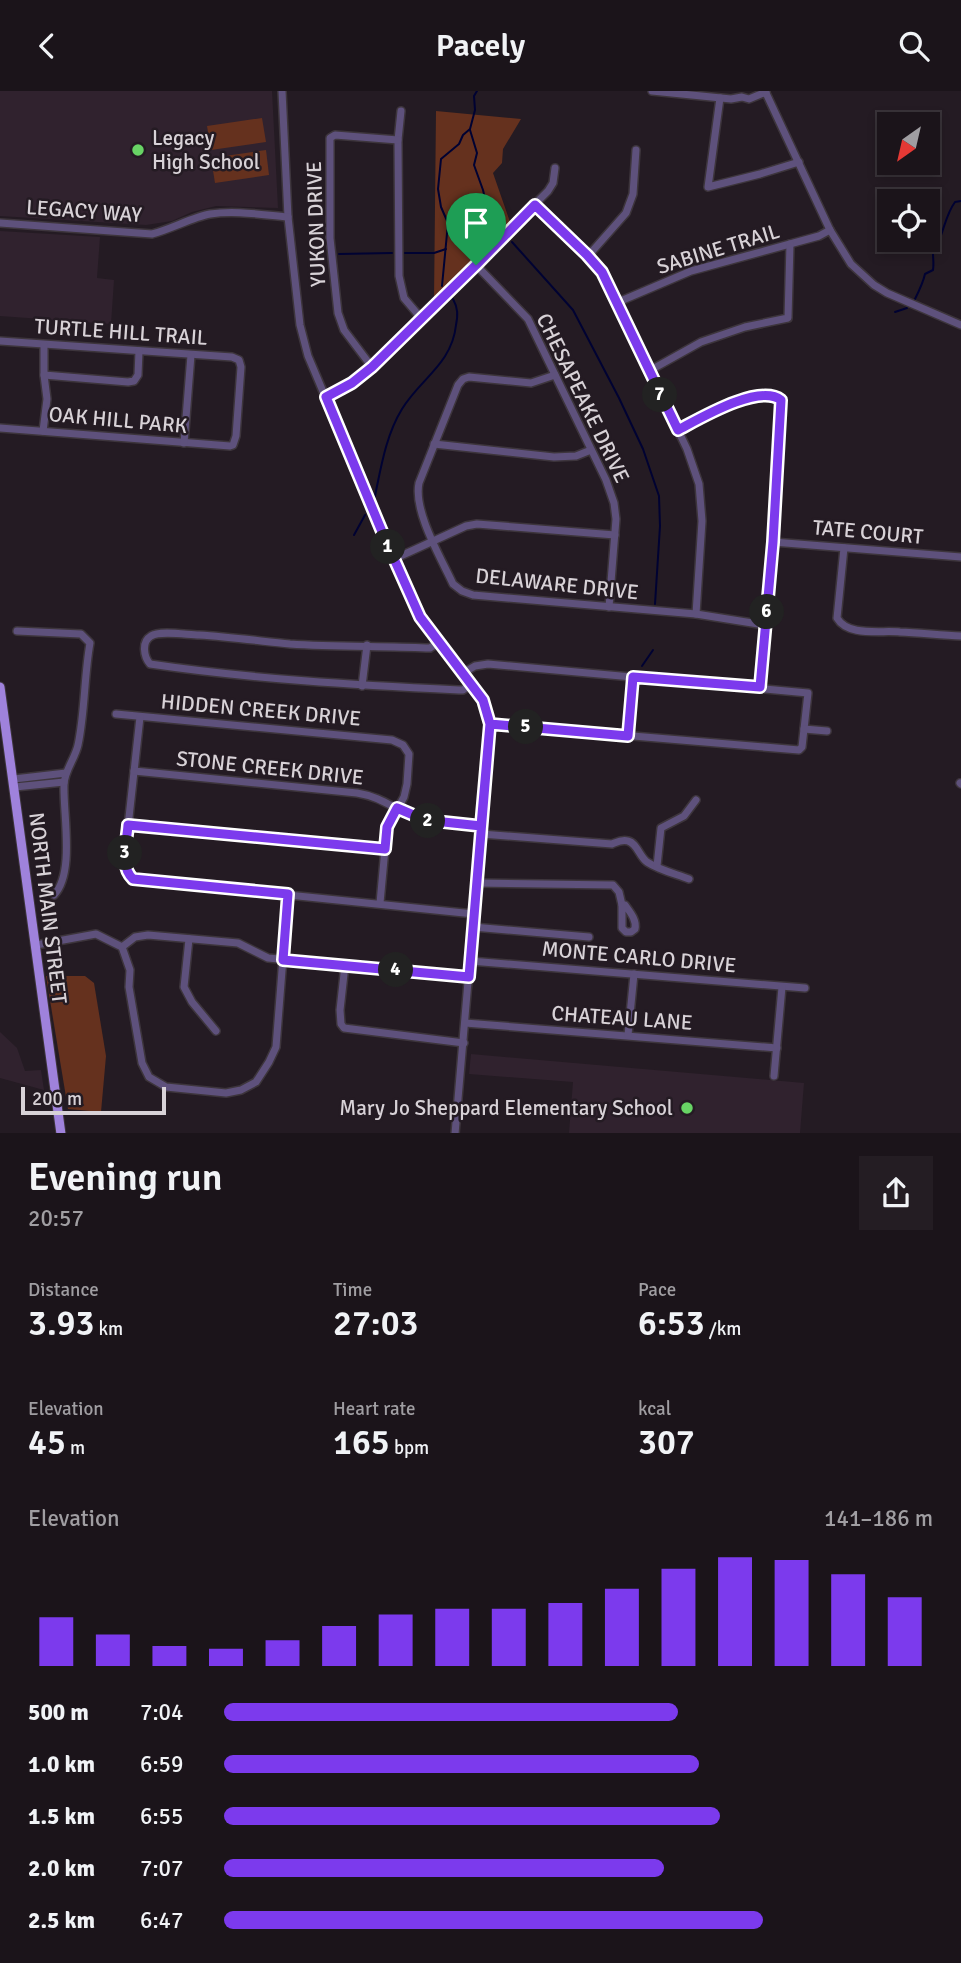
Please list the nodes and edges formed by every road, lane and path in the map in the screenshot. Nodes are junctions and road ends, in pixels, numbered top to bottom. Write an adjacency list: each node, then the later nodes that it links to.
1 (282, 91): 13 (street)
2 (652, 91): 6 (street)
3 (749, 91): 5 (street)
4 (765, 92): 5 (street); 10 (street)
5 (742, 97): 6 (street)
6 (720, 98): 10 (street)
7 (401, 111): 8 (street)
8 (398, 140): 20 (street); 26 (street, YUKON DRIVE)
9 (636, 150): 17 (street)
10 (799, 162): 15 (street)
11 (555, 168): 12 (street)
12 (535, 205): 17 (street); 18 (street)
13 (288, 217): 14 (street, LEGACY WAY); 30 (street)
14 (0, 223)
15 (830, 230): 16 (street, SABINE TRAIL); 21 (street)
16 (790, 244): 19 (street, SABINE TRAIL); 27 (street)
17 (587, 255): 19 (street)
18 (476, 265): 20 (street); 29 (street, CHESAPEAKE DRIVE)
19 (616, 303): 27 (street)
20 (421, 318): 26 (street)
21 (961, 325)
22 (0, 341): 23 (street, TURTLE HILL TRAIL)
23 (44, 345): 24 (street, TURTLE HILL TRAIL); 28 (street)
24 (139, 352): 25 (street, TURTLE HILL TRAIL); 28 (street)
25 (191, 355): 34 (street); 36 (street, TURTLE HILL TRAIL)
26 (372, 367): 30 (street)
27 (649, 371): 32 (street)
28 (44, 375): 33 (street)
29 (555, 375): 35 (street, DELAWARE DRIVE); 37 (street, CHESAPEAKE DRIVE)
30 (326, 397): 43 (street)
31 (0, 428): 33 (street, OAK HILL PARK)
32 (678, 430): 40 (street); 45 (street)
33 (43, 431): 34 (street, OAK HILL PARK)
34 (184, 443): 36 (street, OAK HILL PARK)
35 (435, 444): 37 (street); 39 (street, DELAWARE DRIVE)
36 (233, 445)
37 (591, 450): 38 (street, CHESAPEAKE DRIVE)
38 (615, 535): 39 (street); 44 (street, CHESAPEAKE DRIVE)
39 (434, 542): 43 (street); 44 (street, DELAWARE DRIVE)
40 (773, 542): 41 (street, TATE COURT); 46 (street)
41 (844, 548): 42 (street, TATE COURT); 48 (street)
42 (961, 557)
43 (394, 559): 49 (street)
44 (609, 607): 45 (street, DELAWARE DRIVE)
45 (696, 614): 46 (street, DELAWARE DRIVE)
46 (765, 625): 56 (street)
47 (17, 632): 65 (street)
48 (961, 636)
49 (439, 642): 50 (street); 51 (street)
50 (367, 645): 54 (street); 54 (street)
51 (463, 673): 52 (street); 53 (street)
52 (633, 677): 56 (street); 63 (street)
53 (472, 683): 54 (street); 60 (street)
54 (362, 686)
55 (0, 687): 58 (main road, NORTH MAIN STREET)
56 (760, 687): 61 (street)
57 (116, 714): 59 (street, HIDDEN CREEK DRIVE)
58 (2, 715): 68 (main road, NORTH MAIN STREET)
59 (140, 717): 64 (street); 70 (street, HIDDEN CREEK DRIVE)
60 (490, 724): 63 (street); 72 (street)
61 (804, 729): 62 (street); 63 (street)
62 (827, 731)
63 (628, 736)
64 (134, 771): 70 (street, STONE CREEK DRIVE); 71 (street)
65 (66, 773): 66 (street); 67 (street)
66 (41, 780): 67 (street); 68 (street)
67 (64, 782): 78 (street)
68 (14, 783): 85 (main road, NORTH MAIN STREET)
69 (696, 800): 74 (street)
70 (397, 808): 72 (street, STONE CREEK DRIVE); 73 (street)
71 (128, 825): 73 (street); 77 (street)
72 (481, 830): 74 (street, STONE CREEK DRIVE); 76 (street)
73 (385, 849): 79 (street)
74 (657, 866): 75 (street)
75 (689, 879)
76 (477, 883): 80 (street); 81 (street)
77 (288, 894): 79 (street); 87 (street)
78 (54, 895)
79 (380, 903): 81 (street)
80 (622, 905)
81 (474, 914): 82 (street)
82 (473, 926): 83 (street); 88 (street)
83 (589, 937)
84 (189, 939): 86 (street); 87 (street); 95 (street)
85 (36, 945): 86 (street); 100 (main road, NORTH MAIN STREET)
86 (122, 947): 87 (street)
87 (283, 960): 89 (street)
88 (470, 961): 90 (street, MONTE CARLO DRIVE); 91 (street)
89 (345, 965): 91 (street); 97 (street)
90 (634, 974): 92 (street, MONTE CARLO DRIVE); 96 (street)
91 (469, 977): 94 (street)
92 (782, 986): 93 (street, MONTE CARLO DRIVE); 98 (street)
93 (805, 988)
94 (465, 1023): 96 (street, CHATEAU LANE); 97 (street)
95 (216, 1031)
96 (628, 1035): 98 (street, CHATEAU LANE)
97 (464, 1043): 101 (street)
98 (777, 1048): 99 (street)
99 (774, 1076)
100 (61, 1133)
101 (456, 1133)

